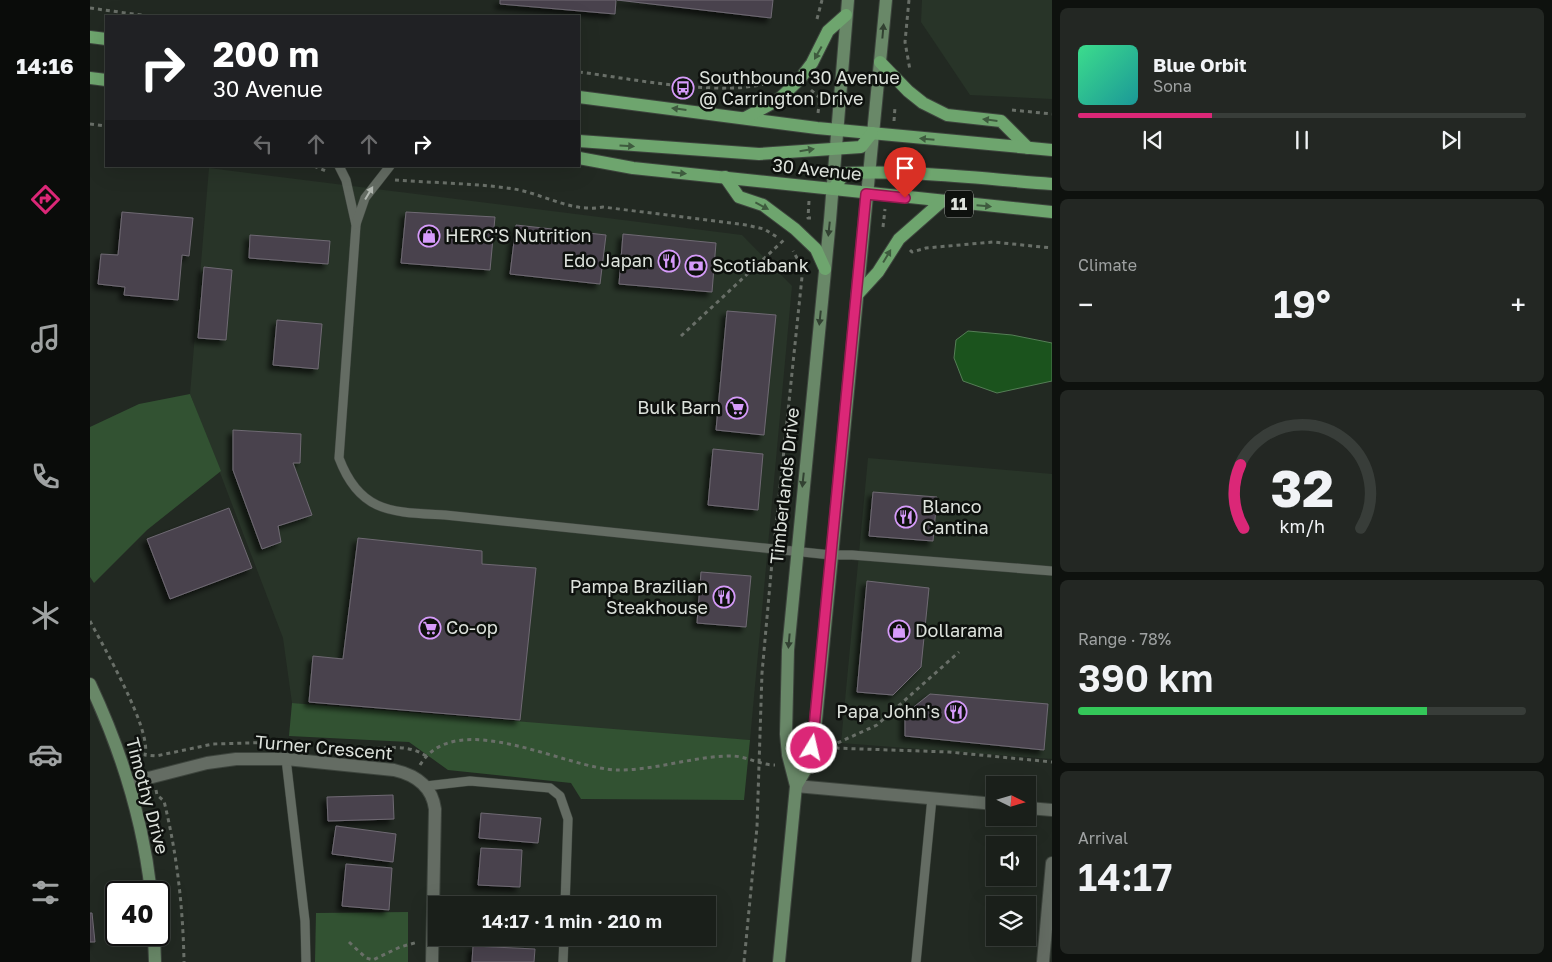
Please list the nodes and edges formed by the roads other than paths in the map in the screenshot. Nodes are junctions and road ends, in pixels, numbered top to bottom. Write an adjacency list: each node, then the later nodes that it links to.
1 (848, 0): 3 (street, Timberlands Drive)
2 (886, 0): 6 (street, Timberlands Drive, one-way to 2)
3 (846, 15): 10 (main road, one-way to 10); 11 (street, Timberlands Drive)
4 (90, 37): 5 (main road)
5 (105, 39)
6 (880, 62): 12 (street, Timberlands Drive); 14 (main road, one-way to 6)
7 (90, 78): 8 (main road)
8 (105, 80)
9 (580, 97): 10 (main road, one-way to 9)
10 (745, 118): 11 (main road)
11 (836, 129): 12 (main road); 15 (street, Timberlands Drive)
12 (872, 133): 14 (main road, one-way to 12); 15 (main road); 20 (street, Timberlands Drive)
13 (580, 141): 15 (main road, one-way to 15)
14 (1028, 148): 16 (main road)
15 (835, 149): 23 (street, Timberlands Drive)
16 (1052, 150)
17 (580, 158): 21 (main road, 30 Avenue / 11, one-way to 21)
18 (340, 167): 27 (lane)
19 (387, 169): 27 (lane, one-way to 19)
20 (868, 172): 22 (main road); 23 (main road); 24 (street, Timberlands Drive)
21 (725, 178): 23 (main road, 30 Avenue / 11); 28 (main road, one-way to 28)
22 (1052, 184)
23 (833, 189): 24 (main road, 30 Avenue / 11); 28 (street, Timberlands Drive, one-way to 28)
24 (866, 194): 25 (main road, 30 Avenue / 11); 29 (street, Timberlands Drive)
25 (941, 202): 26 (main road, 30 Avenue / 11, one-way to 26); 29 (main road, one-way to 25)
26 (1052, 212)
27 (356, 225): 30 (lane)
28 (825, 270): 30 (street, Timberlands Drive, one-way to 30)
29 (857, 295): 31 (street, Timberlands Drive)
30 (796, 552): 31 (lane); 38 (street, Timberlands Drive, one-way to 38)
31 (831, 555): 32 (lane); 38 (street, Timberlands Drive)
32 (1052, 571)
33 (90, 684): 34 (street, Timothy Drive)
34 (93, 697): 36 (street, Timothy Drive)
35 (286, 759): 36 (street, Turner Crescent); 37 (street, Turner Crescent); 49 (lane)
36 (129, 783): 44 (street, Timothy Drive)
37 (426, 786): 45 (lane); 50 (street)
38 (796, 786): 39 (street); 52 (street, Timberlands Drive)
39 (932, 798): 40 (street); 53 (lane)
40 (986, 803)
41 (1036, 809): 42 (street)
42 (1052, 810)
43 (1052, 862): 54 (street)
44 (149, 881)
45 (565, 896)
46 (154, 946): 48 (street)
47 (564, 946): 51 (lane)
48 (155, 962)
49 (306, 962)
50 (432, 962)
51 (563, 962)
52 (779, 962)
53 (916, 962)
54 (1043, 962)

